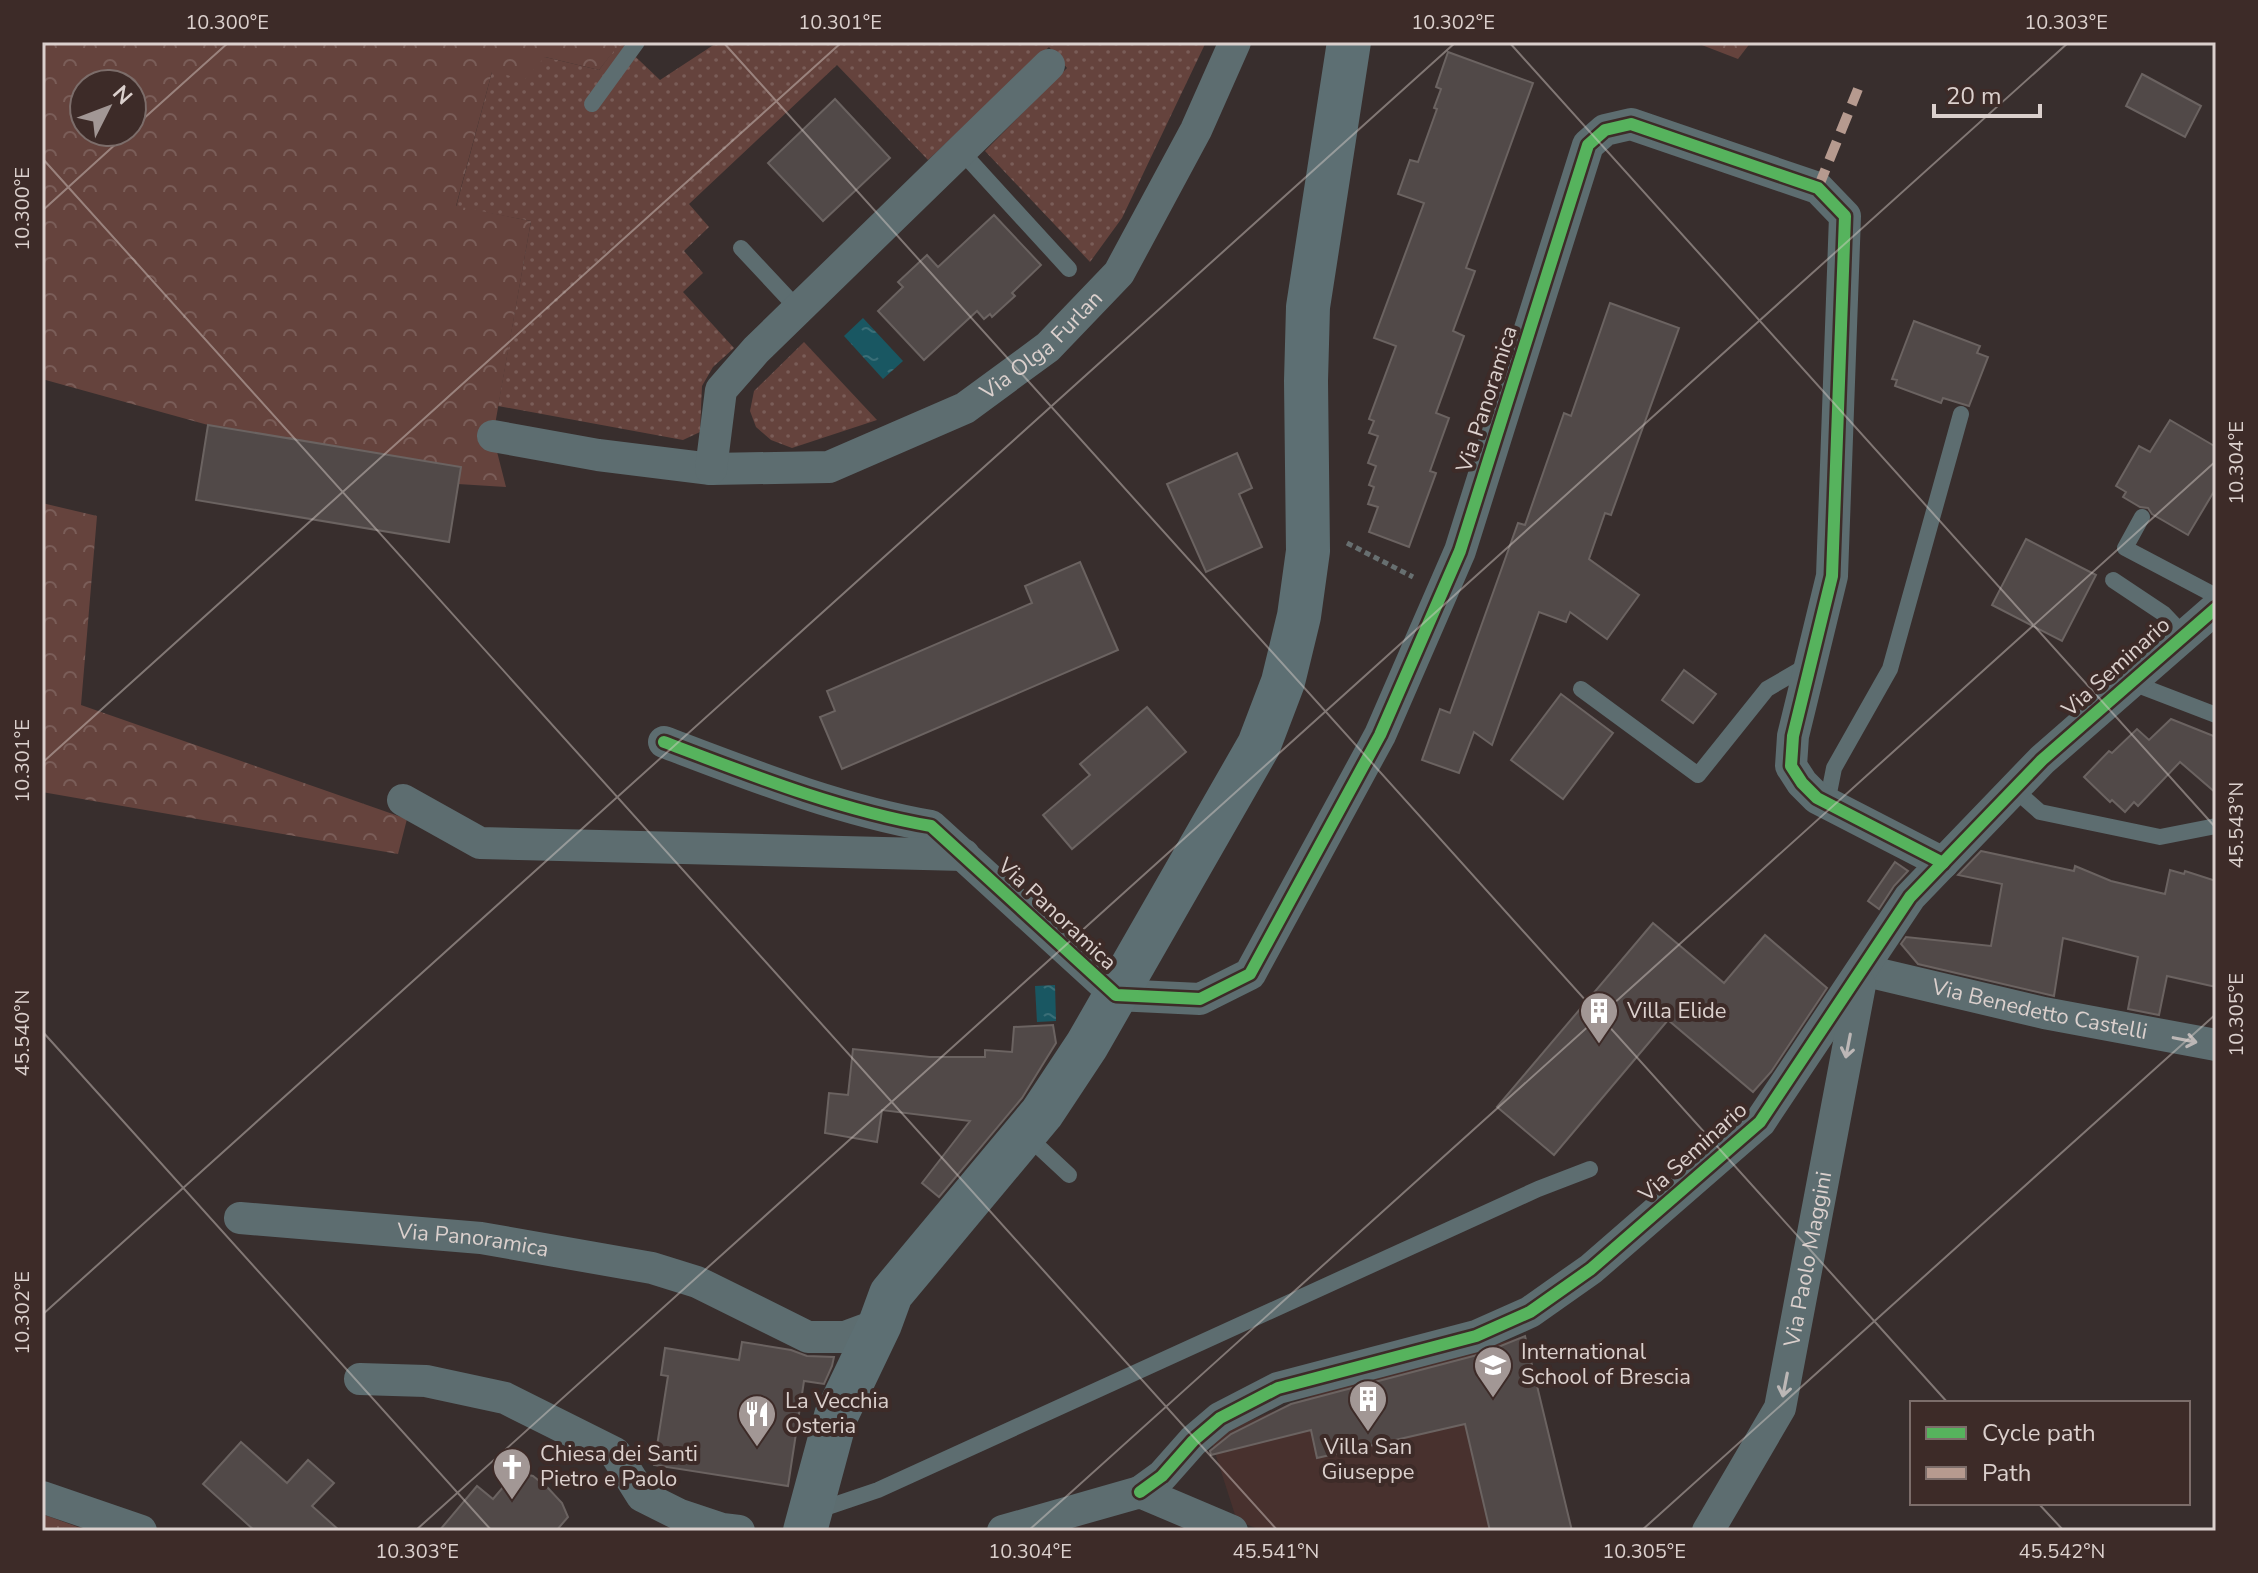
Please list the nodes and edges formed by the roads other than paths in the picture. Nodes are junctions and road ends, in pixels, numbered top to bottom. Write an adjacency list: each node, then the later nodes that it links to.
1 (637, 42): 5 (lane)
2 (1235, 42): 12 (street, Via Olga Furlan)
3 (1349, 42): 30 (street, Via Panoramica)
4 (1049, 65): 6 (street)
5 (592, 104)
6 (961, 151): 8 (lane); 9 (street)
7 (741, 248): 9 (lane)
8 (1069, 269)
9 (798, 309): 12 (street)
10 (1961, 414): 25 (lane)
11 (493, 436): 12 (street, Via Olga Furlan)
12 (711, 469)
13 (2142, 517): 15 (lane)
14 (2113, 580): 17 (lane)
15 (2216, 596)
16 (2216, 608): 17 (street, Via Seminario)
17 (2184, 635): 19 (street, Via Seminario)
18 (1811, 663): 20 (lane); 25 (street, Via Panoramica); 30 (street, Via Panoramica)
19 (2130, 682): 21 (lane); 23 (street, Via Seminario)
20 (1581, 689)
21 (2216, 715)
22 (664, 742): 27 (street, Via Panoramica)
23 (2014, 789): 26 (lane); 28 (street, Via Seminario)
24 (403, 800): 27 (street, Via Panoramica)
25 (1827, 803): 28 (street, Via Panoramica)
26 (2216, 826)
27 (964, 855): 30 (street, Via Panoramica)
28 (1943, 863): 29 (street, Via Seminario)
29 (1862, 970): 31 (street, Via Benedetto Castelli, one-way to 31); 38 (street, Via Seminario); 45 (street, Via Paolo Maggini, one-way to 45)
30 (1116, 995): 32 (street, Via Panoramica)
31 (2216, 1045)
32 (1024, 1134): 34 (lane); 36 (street, Via Panoramica)
33 (1590, 1169): 40 (lane)
34 (1069, 1175)
35 (240, 1218): 36 (street, Via Panoramica)
36 (880, 1324): 40 (street, Via Panoramica)
37 (360, 1379): 43 (street)
38 (1140, 1492): 41 (street); 44 (street)
39 (42, 1497): 42 (street)
40 (807, 1522)
41 (1227, 1530)
42 (141, 1531)
43 (739, 1531)
44 (1003, 1531)
45 (1708, 1531)

